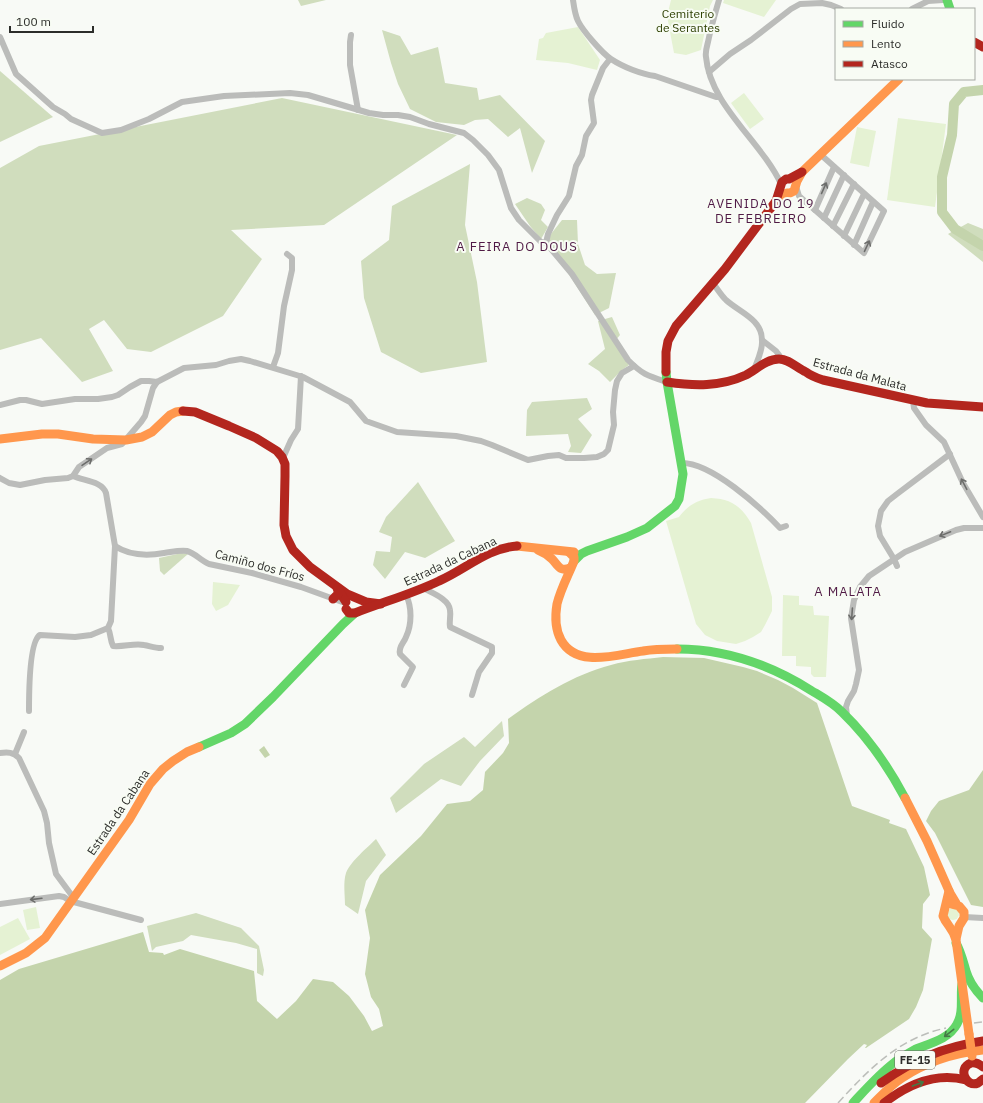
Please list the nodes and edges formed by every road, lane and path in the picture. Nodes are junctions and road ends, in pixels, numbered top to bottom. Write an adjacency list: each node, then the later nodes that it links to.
1 (573, 0): 9 (street)
2 (719, 0): 10 (street)
3 (927, 0): 4 (street); 6 (street)
4 (943, 0)
5 (838, 8): 10 (street)
6 (914, 8)
7 (351, 35): 13 (street)
8 (0, 37): 13 (street)
9 (610, 59): 12 (street); 25 (street)
10 (709, 72): 12 (street)
11 (898, 80): 14 (main road)
12 (719, 97): 18 (street)
13 (358, 110): 25 (street)
14 (820, 154): 15 (street); 18 (main road)
15 (834, 167): 16 (street); 21 (street, one-way to 15)
16 (844, 176): 17 (street); 22 (street)
17 (854, 184): 19 (street); 23 (street)
18 (789, 186): 21 (street); 28 (main road)
19 (864, 194): 20 (street); 24 (street)
20 (873, 202): 26 (street); 26 (street, one-way to 20)
21 (815, 210): 22 (street)
22 (824, 218): 23 (street)
23 (833, 226): 24 (street)
24 (844, 236): 26 (street)
25 (546, 243): 31 (street)
26 (854, 245)
27 (287, 254): 32 (street)
28 (712, 282): 29 (street); 36 (main road)
29 (762, 340): 30 (street); 33 (street)
30 (782, 359): 33 (main road); 37 (main road, Estrada da Malata)
31 (634, 366): 34 (street); 36 (street)
32 (273, 367): 34 (street); 35 (street)
33 (754, 371): 36 (main road)
34 (301, 376): 43 (street)
35 (157, 382): 38 (street); 41 (street)
36 (668, 382): 44 (main road)
37 (913, 400): 39 (main road, Estrada da Malata); 42 (street)
38 (0, 405)
39 (983, 407)
40 (0, 439): 41 (main road)
41 (126, 440): 43 (main road); 45 (street, one-way to 41)
42 (950, 454): 47 (street, one-way to 42); 54 (street)
43 (283, 458): 58 (main road)
44 (682, 463): 48 (street); 52 (main road)
45 (73, 476): 46 (street); 50 (street)
46 (0, 478)
47 (983, 518)
48 (786, 526)
49 (983, 528): 54 (street, one-way to 54)
50 (115, 546): 62 (street, Camiño dos Fríos); 68 (street)
51 (531, 547): 53 (main road, Estrada da Cabana); 55 (main road, Estrada da Cabana); 59 (main road, Estrada da Cabana)
52 (587, 550): 53 (main road, Estrada da Cabana); 56 (main road)
53 (565, 551): 55 (main road); 56 (main road)
54 (894, 559): 57 (street); 72 (street, one-way to 72)
55 (557, 565): 56 (main road); 60 (main road)
56 (572, 565): 60 (main road)
57 (897, 566)
58 (336, 586): 62 (main road); 63 (main road); 65 (main road)
59 (423, 588): 61 (main road, Estrada da Cabana); 71 (street)
60 (561, 592): 73 (main road)
61 (406, 595): 64 (main road, Estrada da Cabana); 70 (street)
62 (333, 599): 65 (street, Camiño dos Fríos)
63 (357, 599): 64 (main road, Estrada da Cabana); 65 (main road); 66 (main road)
64 (381, 604): 66 (main road, Estrada da Cabana)
65 (346, 605): 66 (main road); 67 (main road)
66 (356, 613): 67 (main road, Estrada da Cabana)
67 (343, 624): 80 (main road, Estrada da Cabana)
68 (108, 628): 69 (street); 74 (street)
69 (160, 648)
70 (404, 685)
71 (472, 695)
72 (848, 700): 73 (street); 75 (street)
73 (831, 704): 75 (main road)
74 (28, 711)
75 (847, 717): 79 (main road)
76 (24, 732): 78 (street)
77 (0, 753): 78 (street)
78 (15, 754): 80 (street)
79 (949, 891): 82 (main road); 83 (main road)
80 (72, 899): 81 (street, one-way to 81); 86 (street); 89 (main road, Estrada da Cabana)
81 (0, 904)
82 (956, 904): 83 (main road); 85 (main road)
83 (945, 907): 87 (main road)
84 (983, 918): 85 (street)
85 (962, 919): 87 (main road); 88 (main road)
86 (141, 920)
87 (948, 924): 88 (main road)
88 (956, 942): 90 (main road); 91 (main road)
89 (0, 966)
90 (962, 984): 94 (main road, bridge); 98 (main road, one-way to 98)
91 (983, 998)
92 (983, 1041): 99 (main road, FE-15)
93 (983, 1050): 100 (main road, FE-15)
94 (972, 1059): 95 (main road); 97 (main road)
95 (983, 1067)
96 (983, 1079): 97 (main road)
97 (966, 1080): 101 (main road, one-way to 97)
98 (853, 1103)
99 (860, 1103)
100 (874, 1103)
101 (884, 1103)

